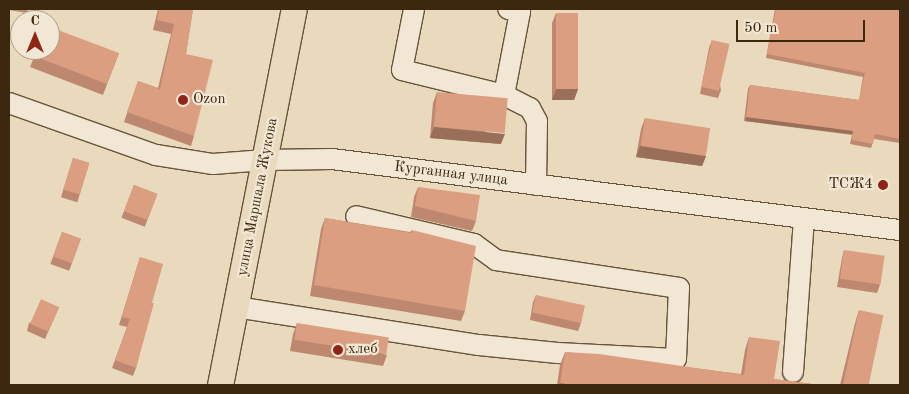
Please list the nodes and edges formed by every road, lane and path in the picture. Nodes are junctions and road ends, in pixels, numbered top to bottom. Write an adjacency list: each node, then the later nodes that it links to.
1 (294, 9): 6 (main road, улица Маршала Жукова)
2 (414, 9): 4 (street)
3 (508, 9): 4 (street)
4 (504, 95): 7 (street)
5 (9, 103): 6 (street, Курганная улица)
6 (265, 160): 7 (street, Курганная улица); 11 (main road, улица Маршала Жукова)
7 (536, 185): 9 (street, Курганная улица)
8 (356, 216): 11 (street)
9 (804, 218): 10 (street, Курганная улица); 12 (street)
10 (900, 230)
11 (236, 307): 13 (main road, улица Маршала Жукова)
12 (793, 372)
13 (220, 385)

